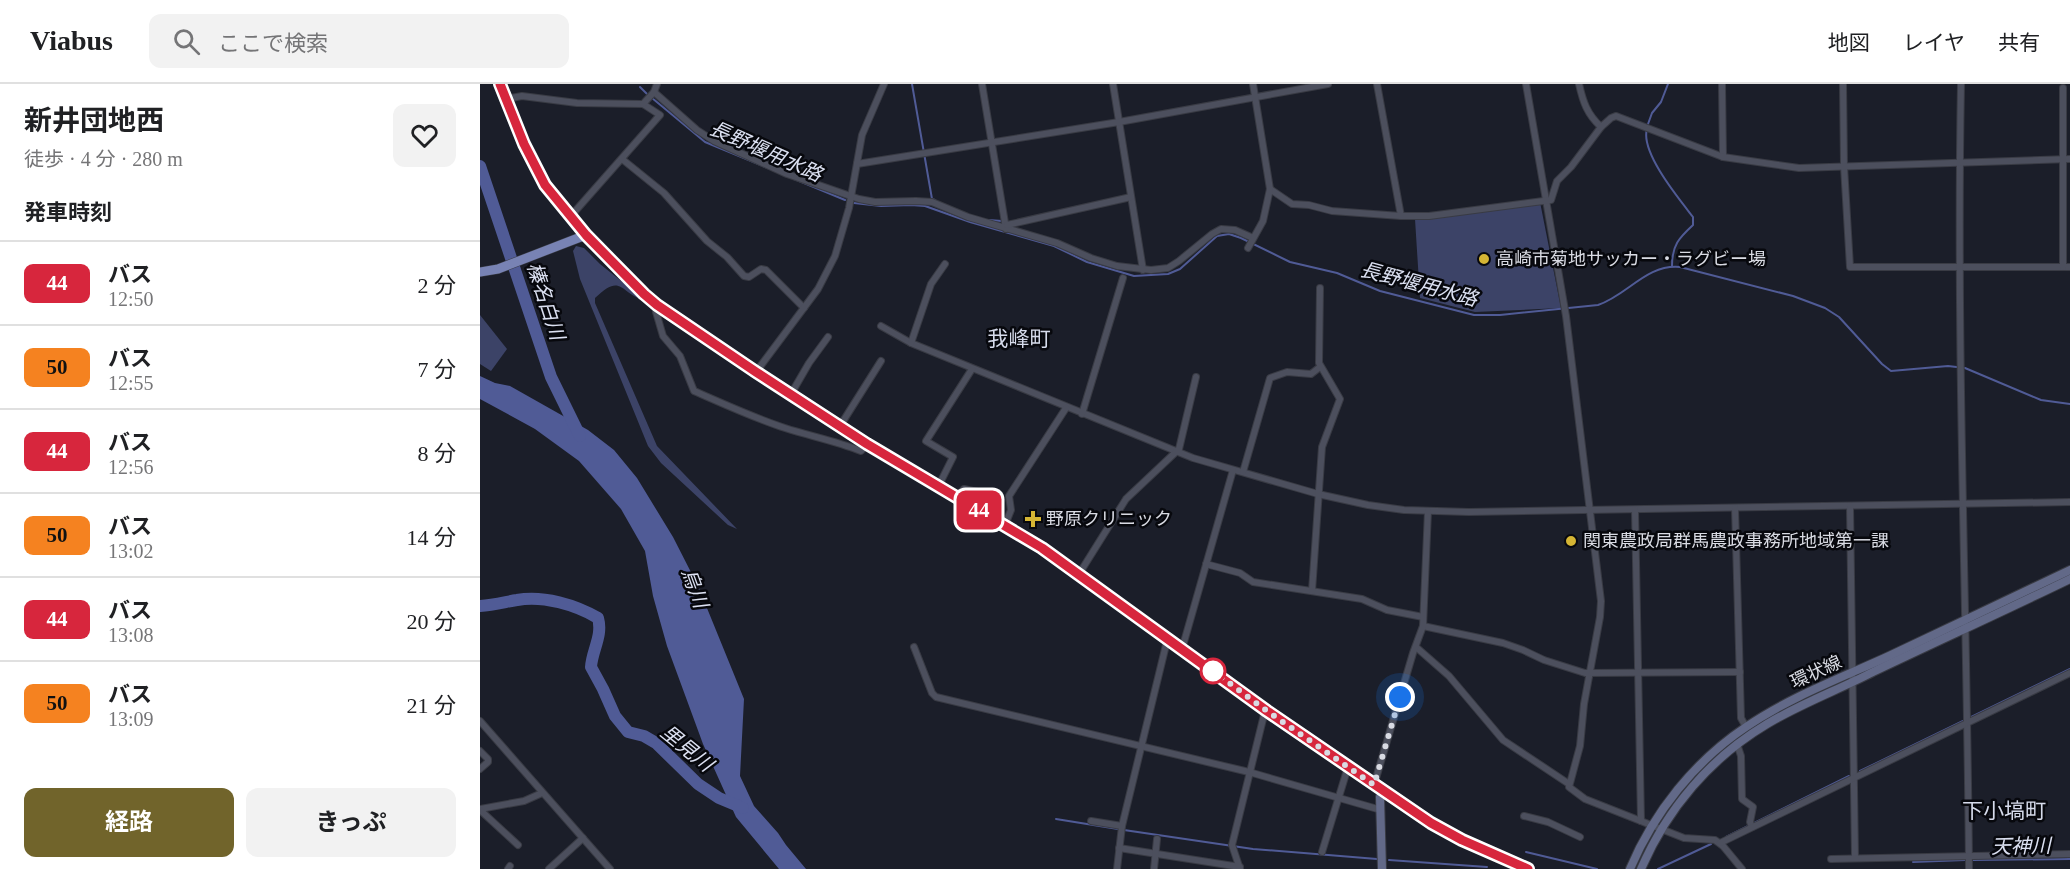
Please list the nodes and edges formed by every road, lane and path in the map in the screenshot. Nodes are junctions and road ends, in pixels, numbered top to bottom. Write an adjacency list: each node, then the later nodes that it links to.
1 (500, 84): 17 (main road)
2 (657, 84): 15 (street)
3 (884, 84): 26 (street)
4 (982, 84): 21 (street)
5 (1113, 84): 19 (street)
6 (1253, 84): 16 (street)
7 (1328, 84): 16 (street)
8 (1377, 84): 32 (street)
9 (1526, 84): 31 (street)
10 (1579, 84): 20 (street)
11 (1722, 84): 22 (street)
12 (1843, 84): 27 (street)
13 (1961, 84): 25 (street)
14 (2063, 88): 24 (street)
15 (654, 92): 18 (street); 29 (street)
16 (1256, 97): 19 (street); 28 (street)
17 (506, 99): 18 (street); 33 (main road)
18 (643, 104): 23 (street)
19 (1119, 122): 21 (street); 30 (street)
20 (1601, 127): 22 (street); 31 (street)
21 (992, 142): 26 (street); 34 (street)
22 (1723, 157): 27 (street)
23 (622, 159): 33 (street); 44 (street)
24 (2066, 159): 25 (street); 38 (street)
25 (1960, 162): 27 (street); 37 (street)
26 (857, 164): 29 (street)
27 (1844, 166): 37 (street)
28 (1270, 189): 32 (street); 39 (street)
29 (851, 197): 34 (street); 44 (street)
30 (1131, 197): 34 (street); 39 (street)
31 (1545, 200): 32 (street); 71 (street)
32 (1401, 216)
33 (570, 217): 35 (main road)
34 (1006, 227): 39 (street)
35 (586, 235): 40 (main road); 43 (main road)
36 (945, 264): 47 (street)
37 (1960, 267): 38 (street); 66 (street)
38 (2066, 267)
39 (1143, 270)
40 (481, 272)
41 (1123, 278): 55 (street)
42 (1320, 288): 49 (street)
43 (657, 305): 51 (main road); 57 (street)
44 (804, 308): 51 (street)
45 (881, 326): 47 (street)
46 (828, 337): 53 (street)
47 (911, 343): 50 (street)
48 (881, 361): 56 (street)
49 (1320, 367): 60 (street); 62 (street)
50 (972, 369): 54 (street); 61 (street)
51 (756, 372): 53 (main road)
52 (1196, 377): 58 (street)
53 (791, 394): 56 (main road)
54 (1066, 408): 55 (street); 72 (street)
55 (1082, 414): 58 (street)
56 (840, 426): 57 (main road)
57 (867, 444): 61 (main road)
58 (1177, 453): 59 (street); 75 (street)
59 (1233, 470): 60 (street); 73 (street)
60 (1243, 472): 62 (street)
61 (938, 487): 64 (main road)
62 (1318, 494): 70 (street); 77 (street)
63 (992, 495): 64 (street)
64 (957, 498): 72 (main road)
65 (2070, 501): 66 (street)
66 (1962, 504): 67 (street); 79 (street)
67 (1850, 506): 68 (street); 89 (street)
68 (1735, 508): 69 (street); 86 (street)
69 (1635, 510): 71 (street); 85 (street)
70 (1428, 511): 71 (street); 78 (street)
71 (1590, 511): 87 (street)
72 (1005, 525): 75 (main road)
73 (1206, 564): 77 (street); 84 (street)
74 (2070, 570): 79 (street, 環状線)
75 (1079, 574): 81 (main road)
76 (2070, 579): 79 (street, 環状線)
77 (1311, 591): 78 (street)
78 (1423, 617): 80 (street)
79 (1965, 624): 89 (street, 環状線); 92 (street)
80 (1423, 626): 83 (street); 87 (street)
81 (1169, 640): 84 (main road); 95 (street)
82 (914, 647): 95 (street)
83 (1416, 647): 101 (street); 102 (street)
84 (1180, 648): 90 (main road)
85 (1638, 672): 86 (street); 87 (street); 108 (street)
86 (1740, 672): 93 (street)
87 (1590, 673): 101 (street)
88 (2070, 673): 92 (street)
89 (1853, 677): 93 (street, 環状線); 94 (street, 環状線); 100 (street)
90 (1267, 711): 97 (main road); 99 (street)
91 (480, 721): 103 (street)
92 (1967, 723): 100 (street); 123 (street)
93 (1746, 727): 110 (street, 環状線)
94 (1737, 744): 112 (street); 113 (street, 環状線)
95 (1141, 746): 99 (street); 111 (street)
96 (480, 751): 98 (street)
97 (1348, 767): 102 (main road); 104 (street)
98 (480, 769)
99 (1249, 772): 104 (street); 126 (street)
100 (1855, 778): 112 (street); 124 (street)
101 (1569, 784): 108 (street)
102 (1379, 788): 106 (street); 132 (main road)
103 (542, 793): 105 (street); 115 (street)
104 (1338, 798): 106 (street); 120 (street)
105 (480, 809): 118 (street)
106 (1381, 810): 131 (street)
107 (1524, 816): 114 (street)
108 (1641, 820): 110 (street)
109 (1091, 821): 111 (street)
110 (1652, 825): 113 (street); 133 (street, 環状線)
111 (1122, 826): 119 (street)
112 (1752, 827): 117 (street)
113 (1661, 829): 117 (street); 134 (street, 環状線)
114 (1580, 837)
115 (582, 838): 127 (street); 128 (street)
116 (1157, 839): 121 (street)
117 (1719, 843): 135 (street)
118 (518, 845)
119 (1119, 848): 121 (street); 129 (street)
120 (1322, 852)
121 (1155, 854): 126 (street); 130 (street)
122 (2070, 854): 123 (street)
123 (1969, 855): 124 (street); 136 (street)
124 (1855, 858): 125 (street)
125 (1831, 859)
126 (1240, 868)
127 (549, 869)
128 (610, 869)
129 (1117, 869)
130 (1154, 869)
131 (1382, 869)
132 (1528, 869)
133 (1630, 869)
134 (1641, 869)
135 (1742, 869)
136 (1969, 869)

